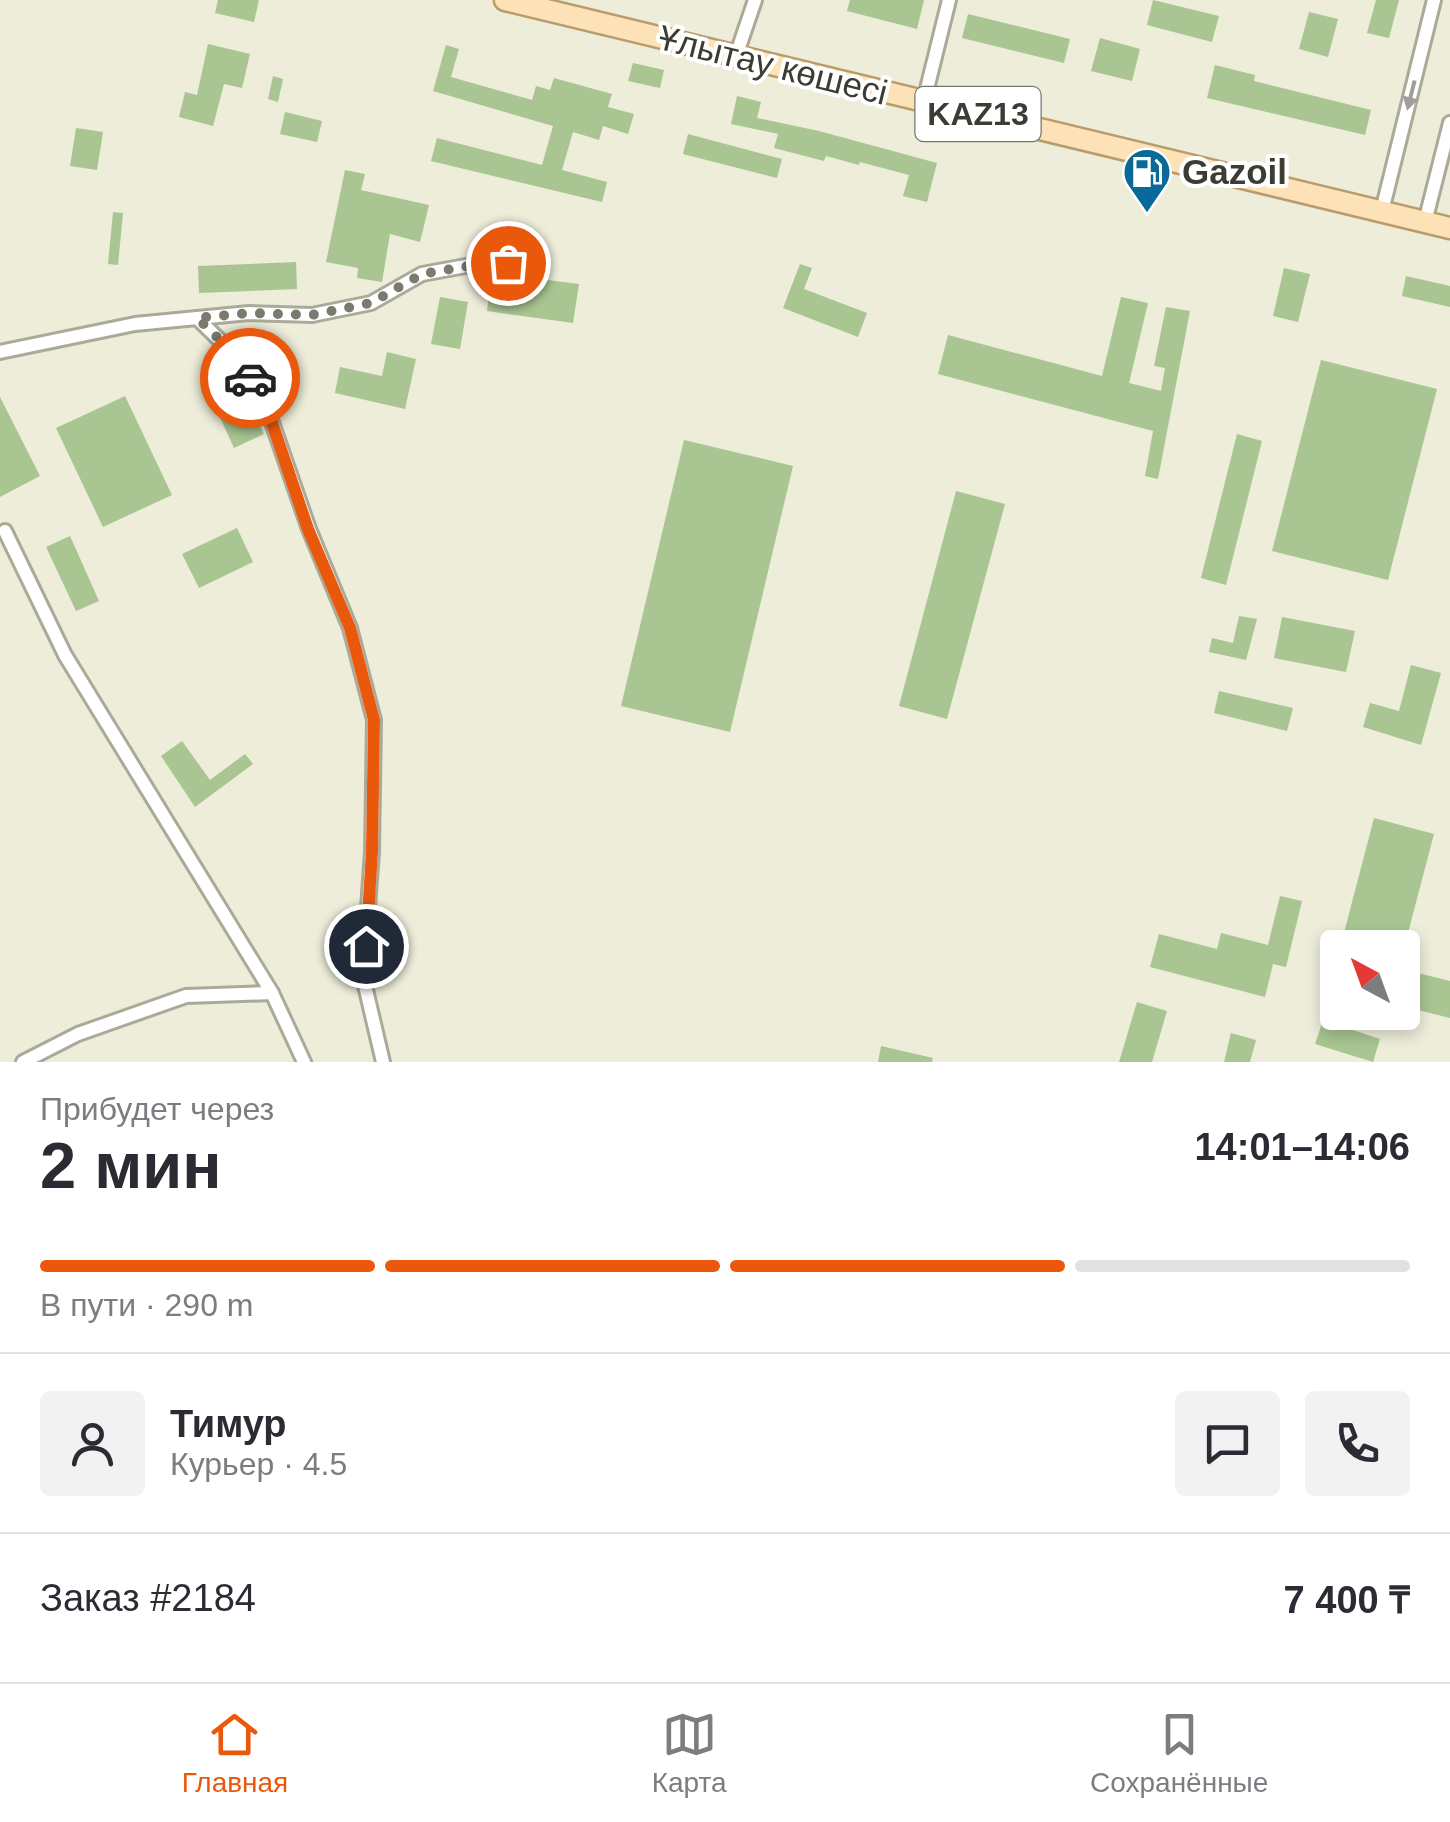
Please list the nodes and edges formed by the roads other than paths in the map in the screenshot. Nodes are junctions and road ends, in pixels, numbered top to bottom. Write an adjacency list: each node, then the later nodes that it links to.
1 (505, 0): 5 (main road, Ұлытау көшесі / KAZ13)
2 (755, 0): 5 (street)
3 (948, 0): 6 (street)
4 (1434, 0): 8 (street, one-way to 8)
5 (736, 56): 6 (main road, Ұлытау көшесі / KAZ13)
6 (924, 101): 8 (main road, Ұлытау көшесі / KAZ13)
7 (1450, 123): 9 (street)
8 (1382, 212): 9 (main road, Ұлытау көшесі / KAZ13)
9 (1426, 222): 10 (main road, Ұлытау көшесі / KAZ13)
10 (1450, 228)
11 (535, 263): 12 (street)
12 (197, 318): 13 (street); 18 (street)
13 (0, 352)
14 (4, 531): 15 (street)
15 (272, 994): 16 (street); 17 (street)
16 (23, 1062)
17 (304, 1062)
18 (383, 1062)

